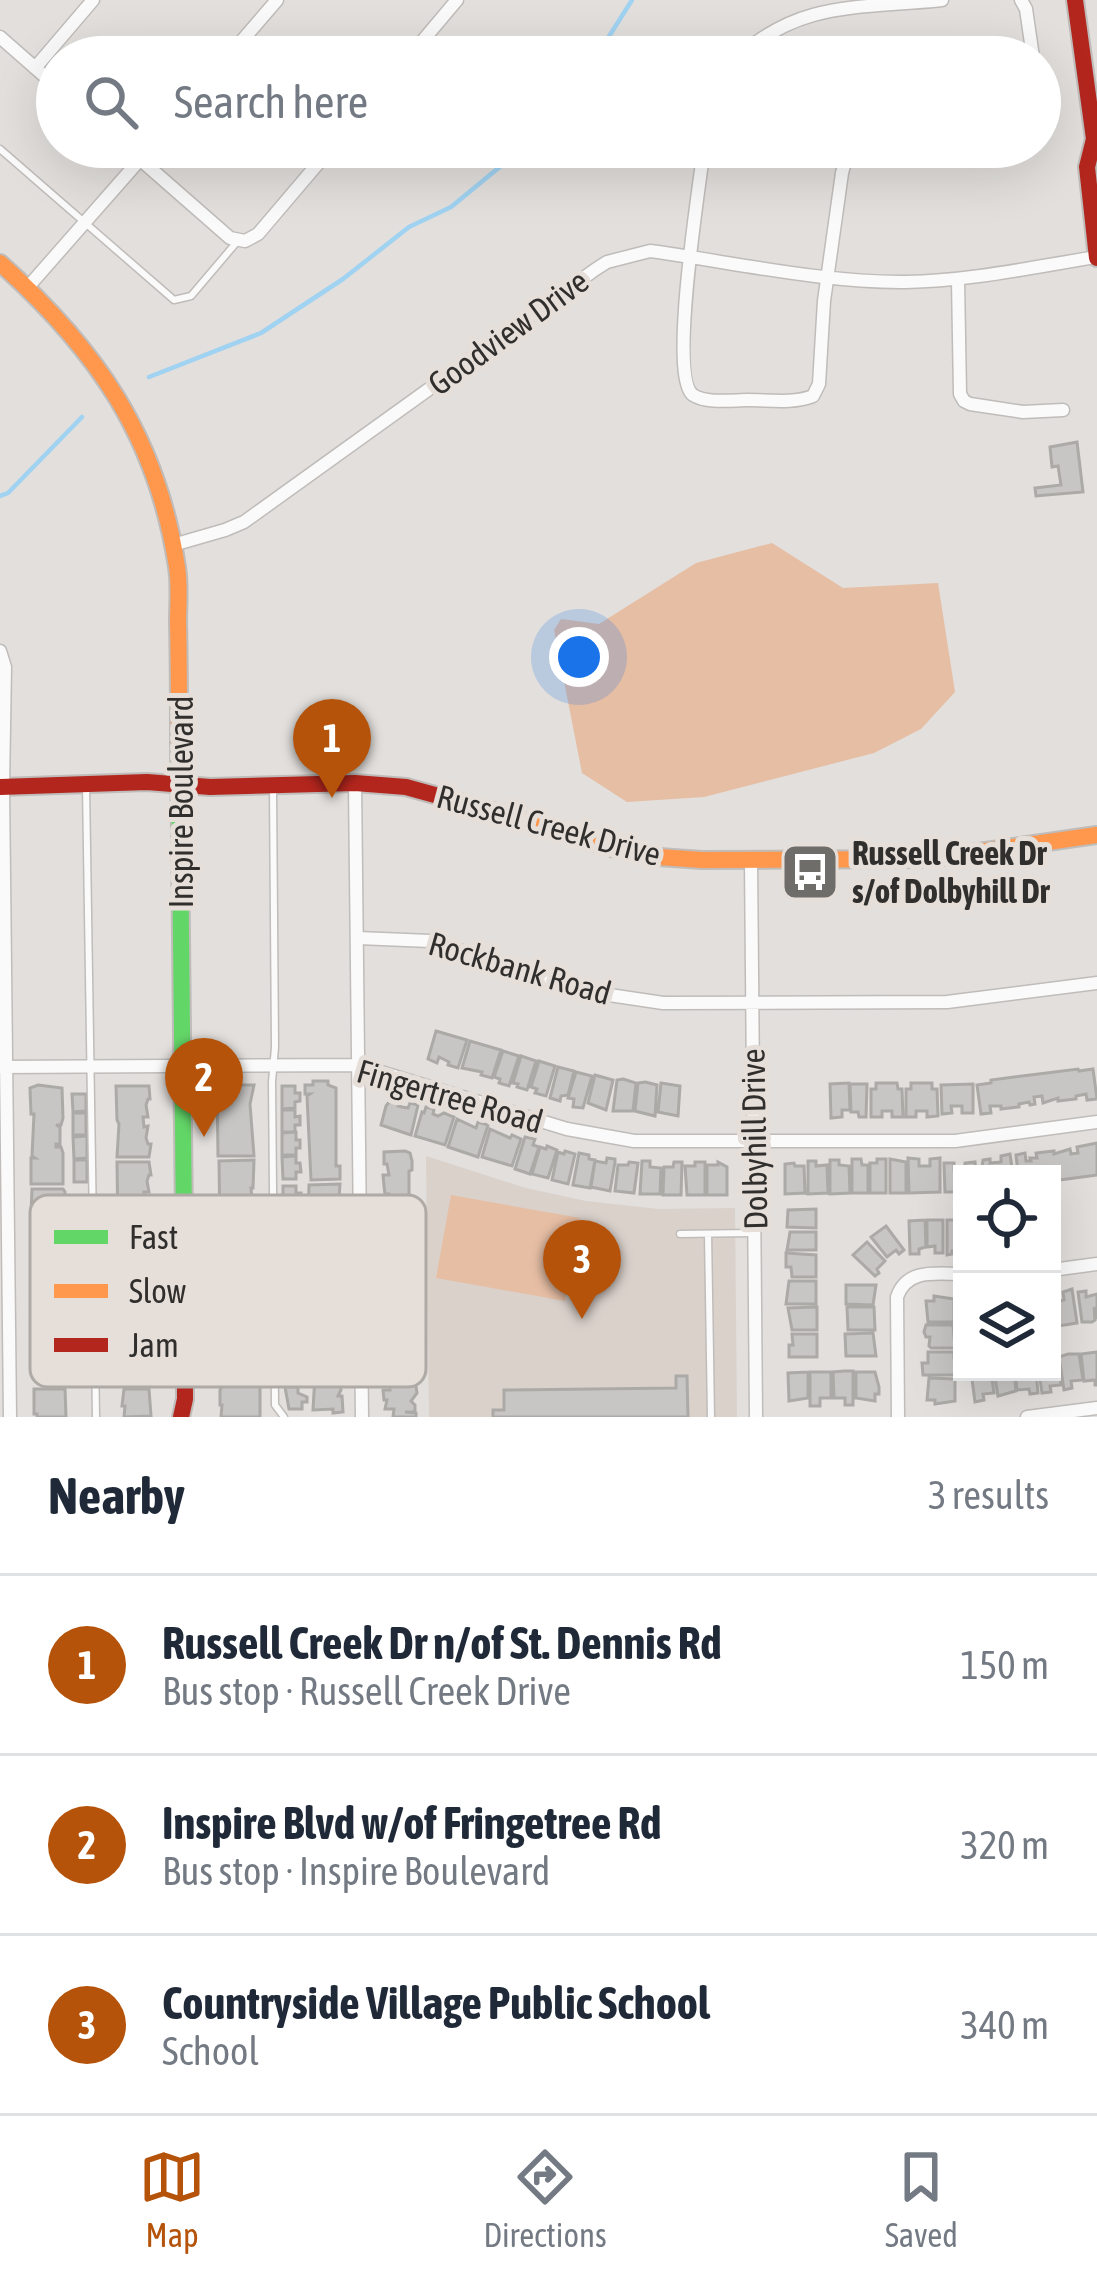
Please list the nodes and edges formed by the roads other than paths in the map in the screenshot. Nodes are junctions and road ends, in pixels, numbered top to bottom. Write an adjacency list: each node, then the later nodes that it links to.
1 (93, 0): 7 (street)
2 (277, 0): 8 (street)
3 (458, 0): 9 (street)
4 (942, 0): 10 (street)
5 (1021, 0): 11 (street)
6 (1075, 0): 14 (street)
7 (62, 36)
8 (246, 36)
9 (427, 36)
10 (759, 36)
11 (1030, 36)
12 (0, 37): 13 (street)
13 (35, 68)
14 (1096, 142): 24 (street)
15 (0, 149): 21 (lane)
16 (132, 168): 21 (street)
17 (150, 168): 22 (street)
18 (314, 168): 22 (street)
19 (701, 168): 23 (street)
20 (843, 168): 26 (street)
21 (84, 223): 22 (lane); 28 (street)
22 (238, 240)
23 (690, 256): 26 (street, Goodview Drive); 26 (street); 30 (street, Goodview Drive)
24 (1097, 257): 27 (street, Goodview Drive)
25 (0, 263): 28 (street, Inspire Boulevard)
26 (827, 276): 27 (street, Goodview Drive)
27 (958, 280): 29 (street)
28 (28, 287): 30 (street, Inspire Boulevard)
29 (1064, 410)
30 (173, 545): 33 (street, Inspire Boulevard)
31 (0, 651): 36 (street)
32 (356, 783): 34 (street, Russell Creek Drive); 38 (street, Russell Creek Drive); 40 (street)
33 (181, 784): 34 (street, Russell Creek Drive); 35 (street, Russell Creek Drive); 45 (street, Inspire Boulevard)
34 (273, 784): 43 (lane)
35 (86, 786): 36 (street, Russell Creek Drive); 47 (lane)
36 (1, 787): 39 (street)
37 (1097, 835): 38 (street, Russell Creek Drive)
38 (751, 860): 42 (street, Dolbyhill Drive)
39 (3, 927): 46 (street)
40 (358, 938): 42 (street, Rockbank Road); 44 (street)
41 (1097, 983): 42 (street, Rockbank Road)
42 (753, 1004): 49 (street, Dolbyhill Drive)
43 (273, 1065): 44 (street, Fingertree Road); 45 (street, Fingertree Road); 52 (lane)
44 (358, 1065): 49 (street, Fingertree Road); 53 (street)
45 (183, 1066): 47 (street, Fingertree Road); 51 (street, Inspire Boulevard)
46 (3, 1067): 47 (street, Fingertree Road); 64 (street)
47 (92, 1067): 50 (lane)
48 (1097, 1122): 49 (street, Fingertree Road)
49 (754, 1141): 54 (street, Dolbyhill Drive)
50 (93, 1195)
51 (184, 1195)
52 (274, 1195)
53 (359, 1195)
54 (755, 1233): 56 (lane); 69 (street, Dolbyhill Drive)
55 (680, 1234): 56 (lane)
56 (707, 1234): 68 (lane)
57 (1097, 1264): 58 (street)
58 (1061, 1269)
59 (953, 1274): 70 (street)
60 (96, 1387): 65 (lane)
61 (275, 1387): 66 (lane)
62 (362, 1387): 67 (street)
63 (1097, 1408): 71 (street)
64 (10, 1417)
65 (96, 1417)
66 (284, 1417)
67 (362, 1417)
68 (711, 1417)
69 (757, 1417)
70 (898, 1417)
71 (1027, 1417)

